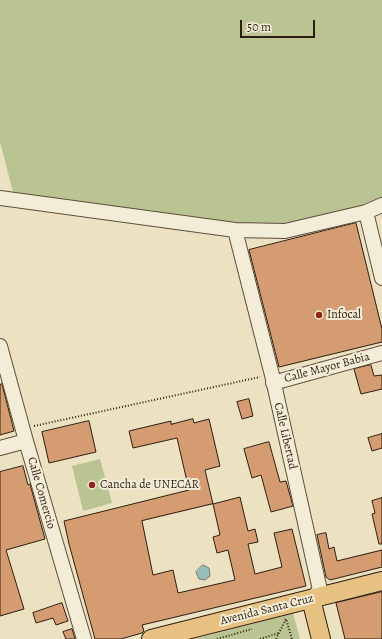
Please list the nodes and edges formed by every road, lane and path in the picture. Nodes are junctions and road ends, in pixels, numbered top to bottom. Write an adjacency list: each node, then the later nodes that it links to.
1 (0, 198): 4 (street)
2 (382, 204): 3 (street)
3 (366, 212): 4 (street); 5 (street)
4 (235, 230): 8 (street, Calle Libertad)
5 (382, 278)
6 (0, 346): 9 (street, Calle Comercio)
7 (382, 353): 8 (street, Calle Mayor Babia)
8 (272, 379): 9 (path); 12 (street, Calle Libertad)
9 (25, 435): 10 (street); 17 (street, Calle Comercio)
10 (0, 448)
11 (382, 581): 12 (main road, Avenida Santa Cruz)
12 (311, 599): 18 (main road, Avenida Santa Cruz); 23 (main road)
13 (286, 619): 14 (path); 16 (path); 22 (path)
14 (280, 621)
15 (258, 627): 19 (path)
16 (279, 633): 20 (path); 21 (path)
17 (84, 639)
18 (151, 639)
19 (216, 639)
20 (260, 639)
21 (276, 639)
22 (292, 639)
23 (321, 639)

